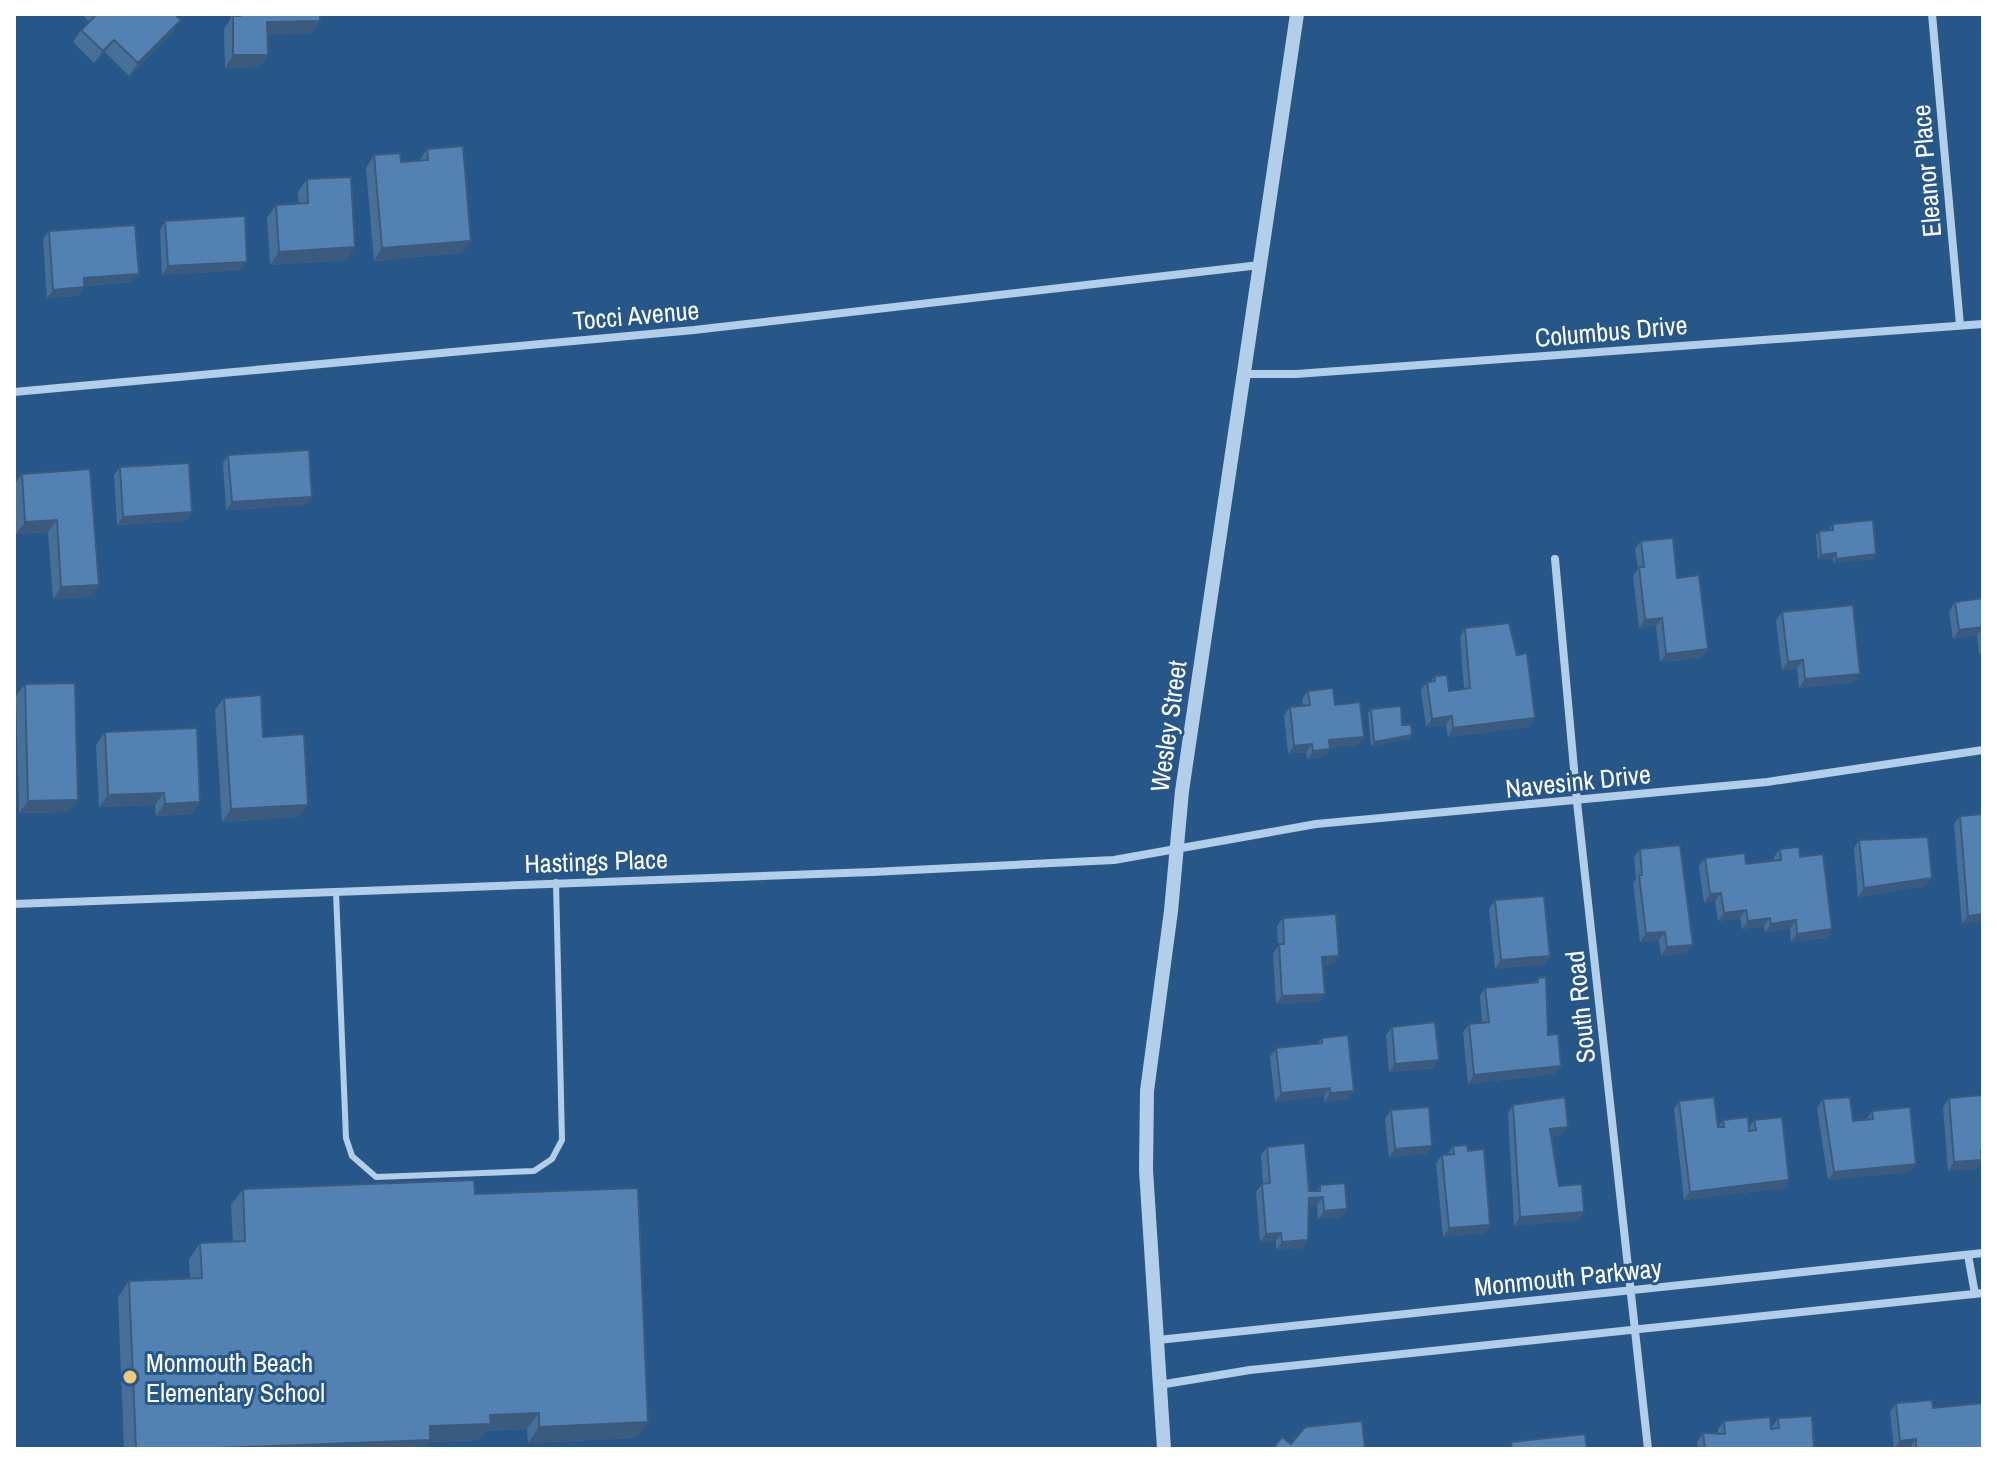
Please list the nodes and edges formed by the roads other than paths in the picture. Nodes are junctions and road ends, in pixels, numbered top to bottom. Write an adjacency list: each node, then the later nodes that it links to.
1 (1297, 14): 3 (street, Wesley Street)
2 (1932, 14): 5 (street, Eleanor Place)
3 (1260, 265): 6 (street, Wesley Street); 7 (street, Tocci Avenue)
4 (1983, 324): 5 (street, Columbus Drive)
5 (1960, 325): 6 (street, Columbus Drive)
6 (1242, 374): 11 (street, Wesley Street)
7 (14, 392)
8 (1555, 559): 10 (street, South Road)
9 (1983, 750): 10 (street, Navesink Drive)
10 (1577, 802): 11 (street, Navesink Drive); 17 (street, South Road)
11 (1177, 847): 12 (street, Hastings Place); 20 (street, Wesley Street)
12 (556, 882): 13 (street, Hastings Place); 13 (lane)
13 (336, 892): 14 (street, Hastings Place)
14 (14, 904)
15 (1983, 1253): 16 (street, Monmouth Parkway)
16 (1968, 1255): 17 (street, Monmouth Parkway); 18 (street)
17 (1632, 1292): 19 (street, South Road); 20 (street, Monmouth Parkway)
18 (1979, 1293): 19 (street)
19 (1635, 1330): 21 (street); 23 (street, South Road)
20 (1158, 1340): 21 (street, Wesley Street)
21 (1159, 1385): 22 (street, Wesley Street)
22 (1164, 1449)
23 (1648, 1449)

